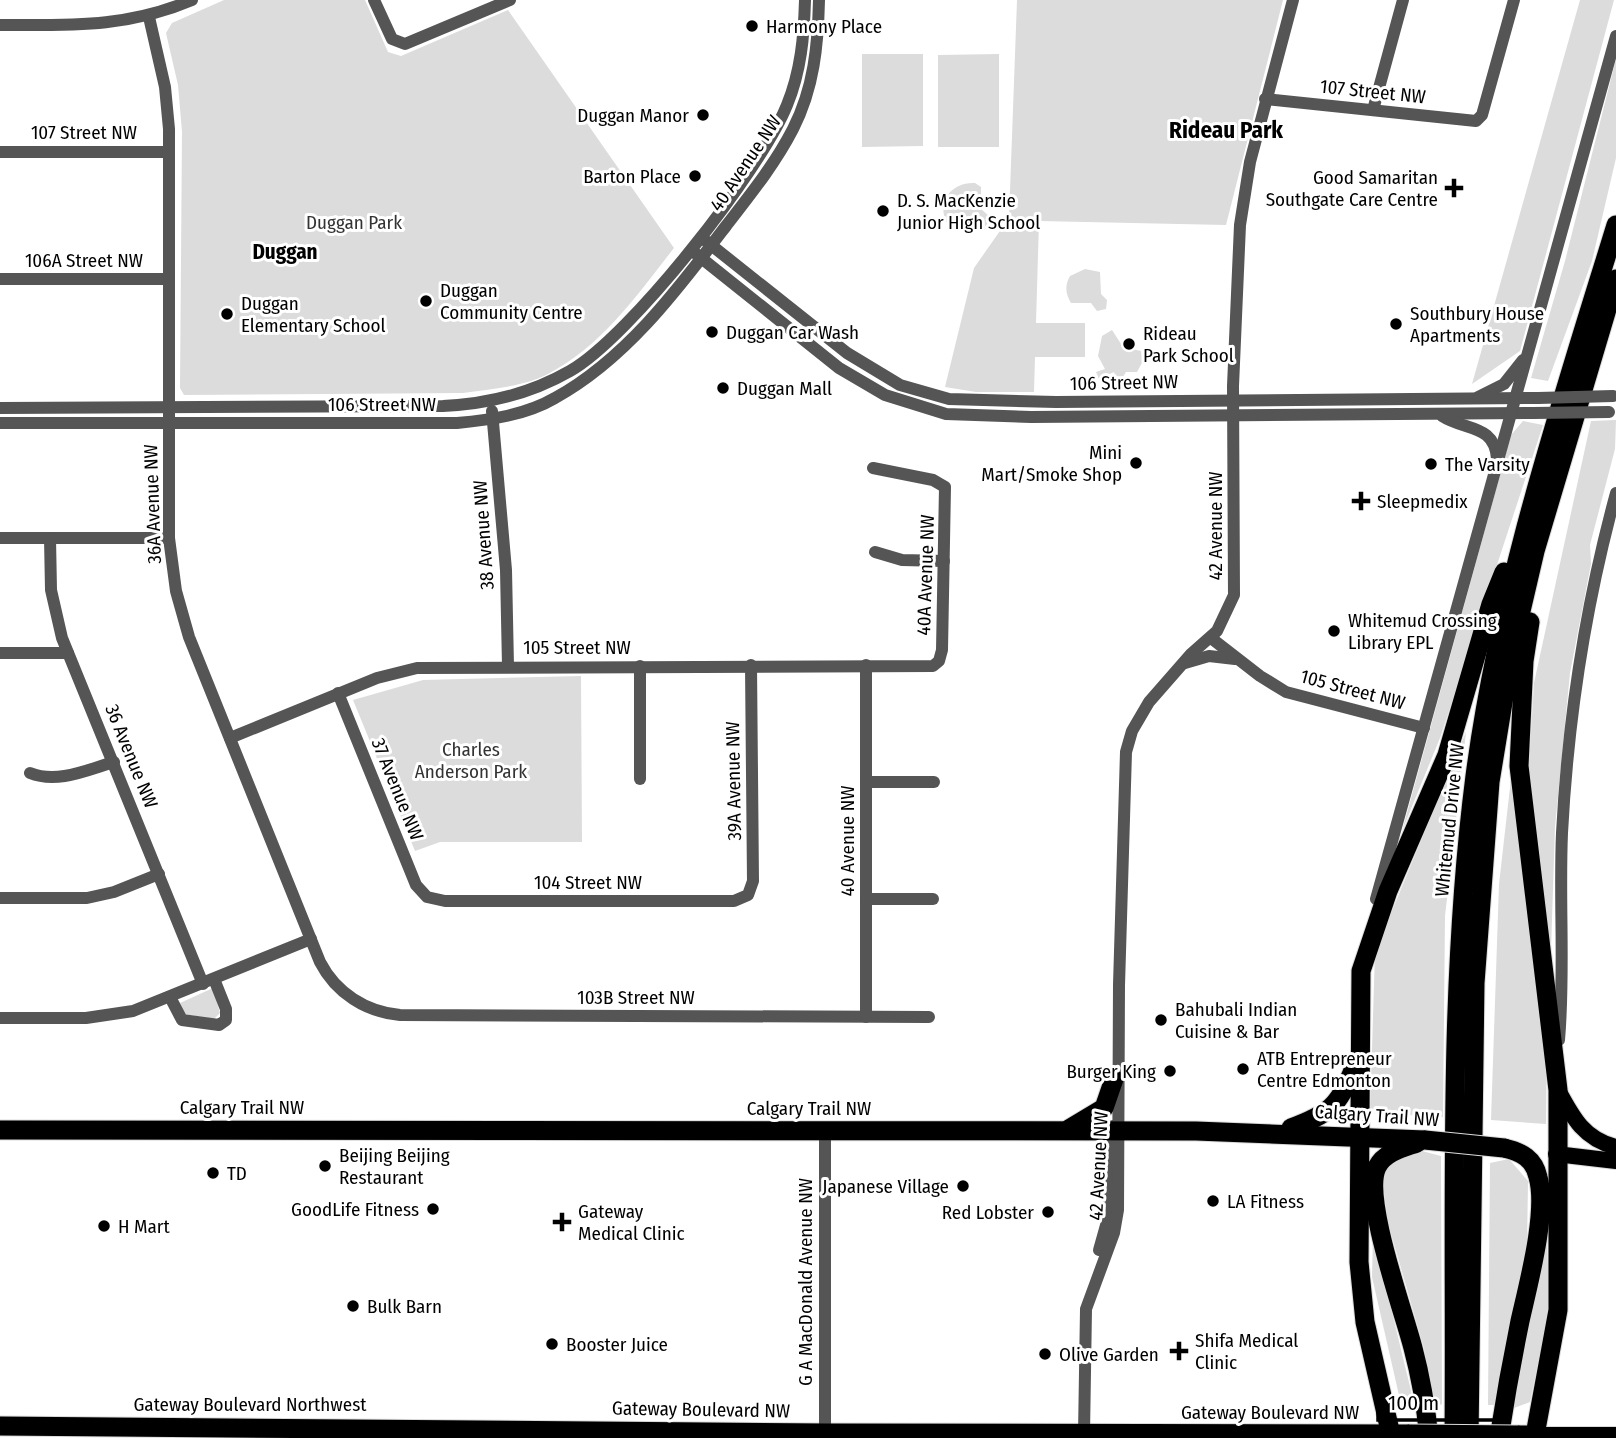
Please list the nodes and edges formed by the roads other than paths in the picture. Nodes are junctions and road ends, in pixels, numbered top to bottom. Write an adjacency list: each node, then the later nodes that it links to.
1 (192, 0): 9 (street)
2 (374, 0): 3 (street)
3 (510, 0)
4 (804, 0): 17 (street, 40 Avenue NW)
5 (819, 0): 18 (street, 40 Avenue NW)
6 (1293, 0): 12 (street, 42 Avenue NW)
7 (1403, 0): 13 (street)
8 (1514, 0): 13 (street, 107 Street NW)
9 (149, 17): 10 (street); 15 (street, 36A Avenue NW)
10 (0, 25)
11 (1616, 36): 24 (street, Whitemud Drive NW)
12 (1265, 99): 13 (street, 107 Street NW); 28 (street, 42 Avenue NW)
13 (1373, 110)
14 (0, 152): 15 (street, 107 Street NW)
15 (169, 152): 22 (street, 36A Avenue NW)
16 (1616, 225): 43 (highway, Whitemud Drive NW)
17 (700, 236): 18 (street, 106 Street NW); 19 (street, 106 Street NW)
18 (711, 245): 20 (street, 40 Avenue NW); 28 (street, 106 Street NW)
19 (690, 248): 20 (street, 106 Street NW); 29 (street, 106 Street NW)
20 (701, 258): 35 (street, 106 Street NW); 36 (street, 106 Street NW)
21 (0, 279): 22 (street, 106A Street NW)
22 (169, 279): 30 (street, 36A Avenue NW)
23 (1616, 279): 47 (highway, Whitemud Drive NW)
24 (1527, 354): 26 (street); 27 (street, Whitemud Drive NW)
25 (1615, 396): 27 (street, 106 Street NW, bridge)
26 (1475, 398): 27 (street, 106 Street NW); 28 (street, 106 Street NW)
27 (1516, 398): 33 (street, Whitemud Drive NW)
28 (1233, 400): 35 (street, 42 Avenue NW)
29 (491, 401): 30 (street, 106 Street NW); 36 (street, 38 Avenue NW)
30 (169, 407): 31 (street, 106 Street NW); 38 (street, 36A Avenue NW)
31 (0, 408)
32 (1612, 412): 33 (street, 106 Street NW, bridge)
33 (1512, 413): 34 (street, 106 Street NW); 39 (street, Whitemud Drive NW)
34 (1439, 414): 35 (street, 106 Street NW); 39 (street)
35 (1234, 415): 50 (street, 42 Avenue NW)
36 (494, 419): 38 (street, 106 Street NW); 57 (street, 38 Avenue NW)
37 (0, 423): 38 (street, 106 Street NW)
38 (169, 423): 46 (street, 36A Avenue NW)
39 (1497, 465): 61 (street, Whitemud Drive NW)
40 (873, 468): 49 (street, 40A Avenue NW)
41 (1616, 493): 42 (street)
42 (1614, 502): 83 (street)
43 (1530, 510): 75 (highway); 105 (highway, Whitemud Drive NW)
44 (0, 538): 45 (street)
45 (50, 538): 46 (street); 52 (street, 36 Avenue NW)
46 (169, 538): 62 (street, 36A Avenue NW)
47 (1535, 551): 83 (highway); 105 (highway, Whitemud Drive NW)
48 (875, 552): 49 (street)
49 (944, 561): 54 (street, 40A Avenue NW)
50 (1211, 638): 53 (street, 105 Street NW); 59 (street, 42 Avenue NW)
51 (0, 653): 52 (street)
52 (68, 653): 63 (street, 36 Avenue NW)
53 (1238, 660): 59 (street); 61 (street, 105 Street NW)
54 (937, 663): 56 (street, 105 Street NW)
55 (751, 665): 56 (street, 105 Street NW); 58 (street, 105 Street NW); 69 (street, 39A Avenue NW)
56 (866, 665): 66 (street, 40 Avenue NW)
57 (508, 666): 58 (street, 105 Street NW); 60 (street, 105 Street NW)
58 (640, 666): 65 (street)
59 (1180, 666): 84 (street, 42 Avenue NW)
60 (338, 693): 62 (street, 105 Street NW); 70 (street, 37 Avenue NW)
61 (1424, 728): 75 (street, Whitemud Drive NW)
62 (230, 738): 74 (street, 36A Avenue NW)
63 (114, 762): 64 (street); 68 (street, 36 Avenue NW)
64 (30, 773)
65 (640, 779)
66 (866, 782): 67 (street); 72 (street, 40 Avenue NW)
67 (934, 782)
68 (159, 874): 71 (street); 76 (street, 36 Avenue NW)
69 (748, 895): 70 (street, 104 Street NW)
70 (427, 897)
71 (0, 898)
72 (866, 899): 73 (street); 79 (street, 40 Avenue NW)
73 (933, 899)
74 (311, 939): 76 (street); 77 (street, 36A Avenue NW)
75 (1361, 971): 82 (highway)
76 (209, 982): 78 (street); 78 (street)
77 (347, 996): 79 (street, 103B Street NW)
78 (170, 997): 81 (street)
79 (866, 1017): 80 (street, 103B Street NW)
80 (929, 1017)
81 (0, 1018)
82 (1359, 1057): 90 (highway); 91 (highway)
83 (1557, 1065): 85 (highway)
84 (1116, 1071): 88 (highway); 89 (street, 42 Avenue NW)
85 (1558, 1090): 93 (main road); 95 (highway)
86 (0, 1130): 87 (highway, Calgary Trail NW)
87 (825, 1131): 88 (highway, Calgary Trail NW); 99 (street, G A MacDonald Avenue NW)
88 (1065, 1131): 89 (highway, Calgary Trail NW)
89 (1116, 1131): 90 (highway, Calgary Trail NW); 100 (street, 42 Avenue NW)
90 (1280, 1133): 91 (highway, Calgary Trail NW)
91 (1359, 1136): 92 (highway, Calgary Trail NW); 104 (highway)
92 (1425, 1140): 94 (highway, Calgary Trail NW, bridge); 108 (highway)
93 (1616, 1147)
94 (1504, 1148): 95 (highway, Calgary Trail NW); 107 (highway)
95 (1556, 1154): 96 (main road, Calgary Trail NW); 107 (highway)
96 (1616, 1161)
97 (0, 1426): 98 (highway, Gateway Boulevard Northwest)
98 (513, 1432): 99 (highway, Gateway Boulevard NW)
99 (825, 1433): 102 (highway, Gateway Boulevard NW)
100 (1081, 1434): 102 (highway, Gateway Boulevard NW); 103 (highway, Gateway Boulevard NW)
101 (1616, 1435): 106 (main road, Gateway Boulevard NW)
102 (923, 1436)
103 (1332, 1436): 104 (highway, Gateway Boulevard NW)
104 (1397, 1436): 107 (highway, Gateway Boulevard NW, bridge)
105 (1464, 1436)
106 (1577, 1436): 107 (main road, Gateway Boulevard NW)
107 (1522, 1437)
108 (1429, 1438)

